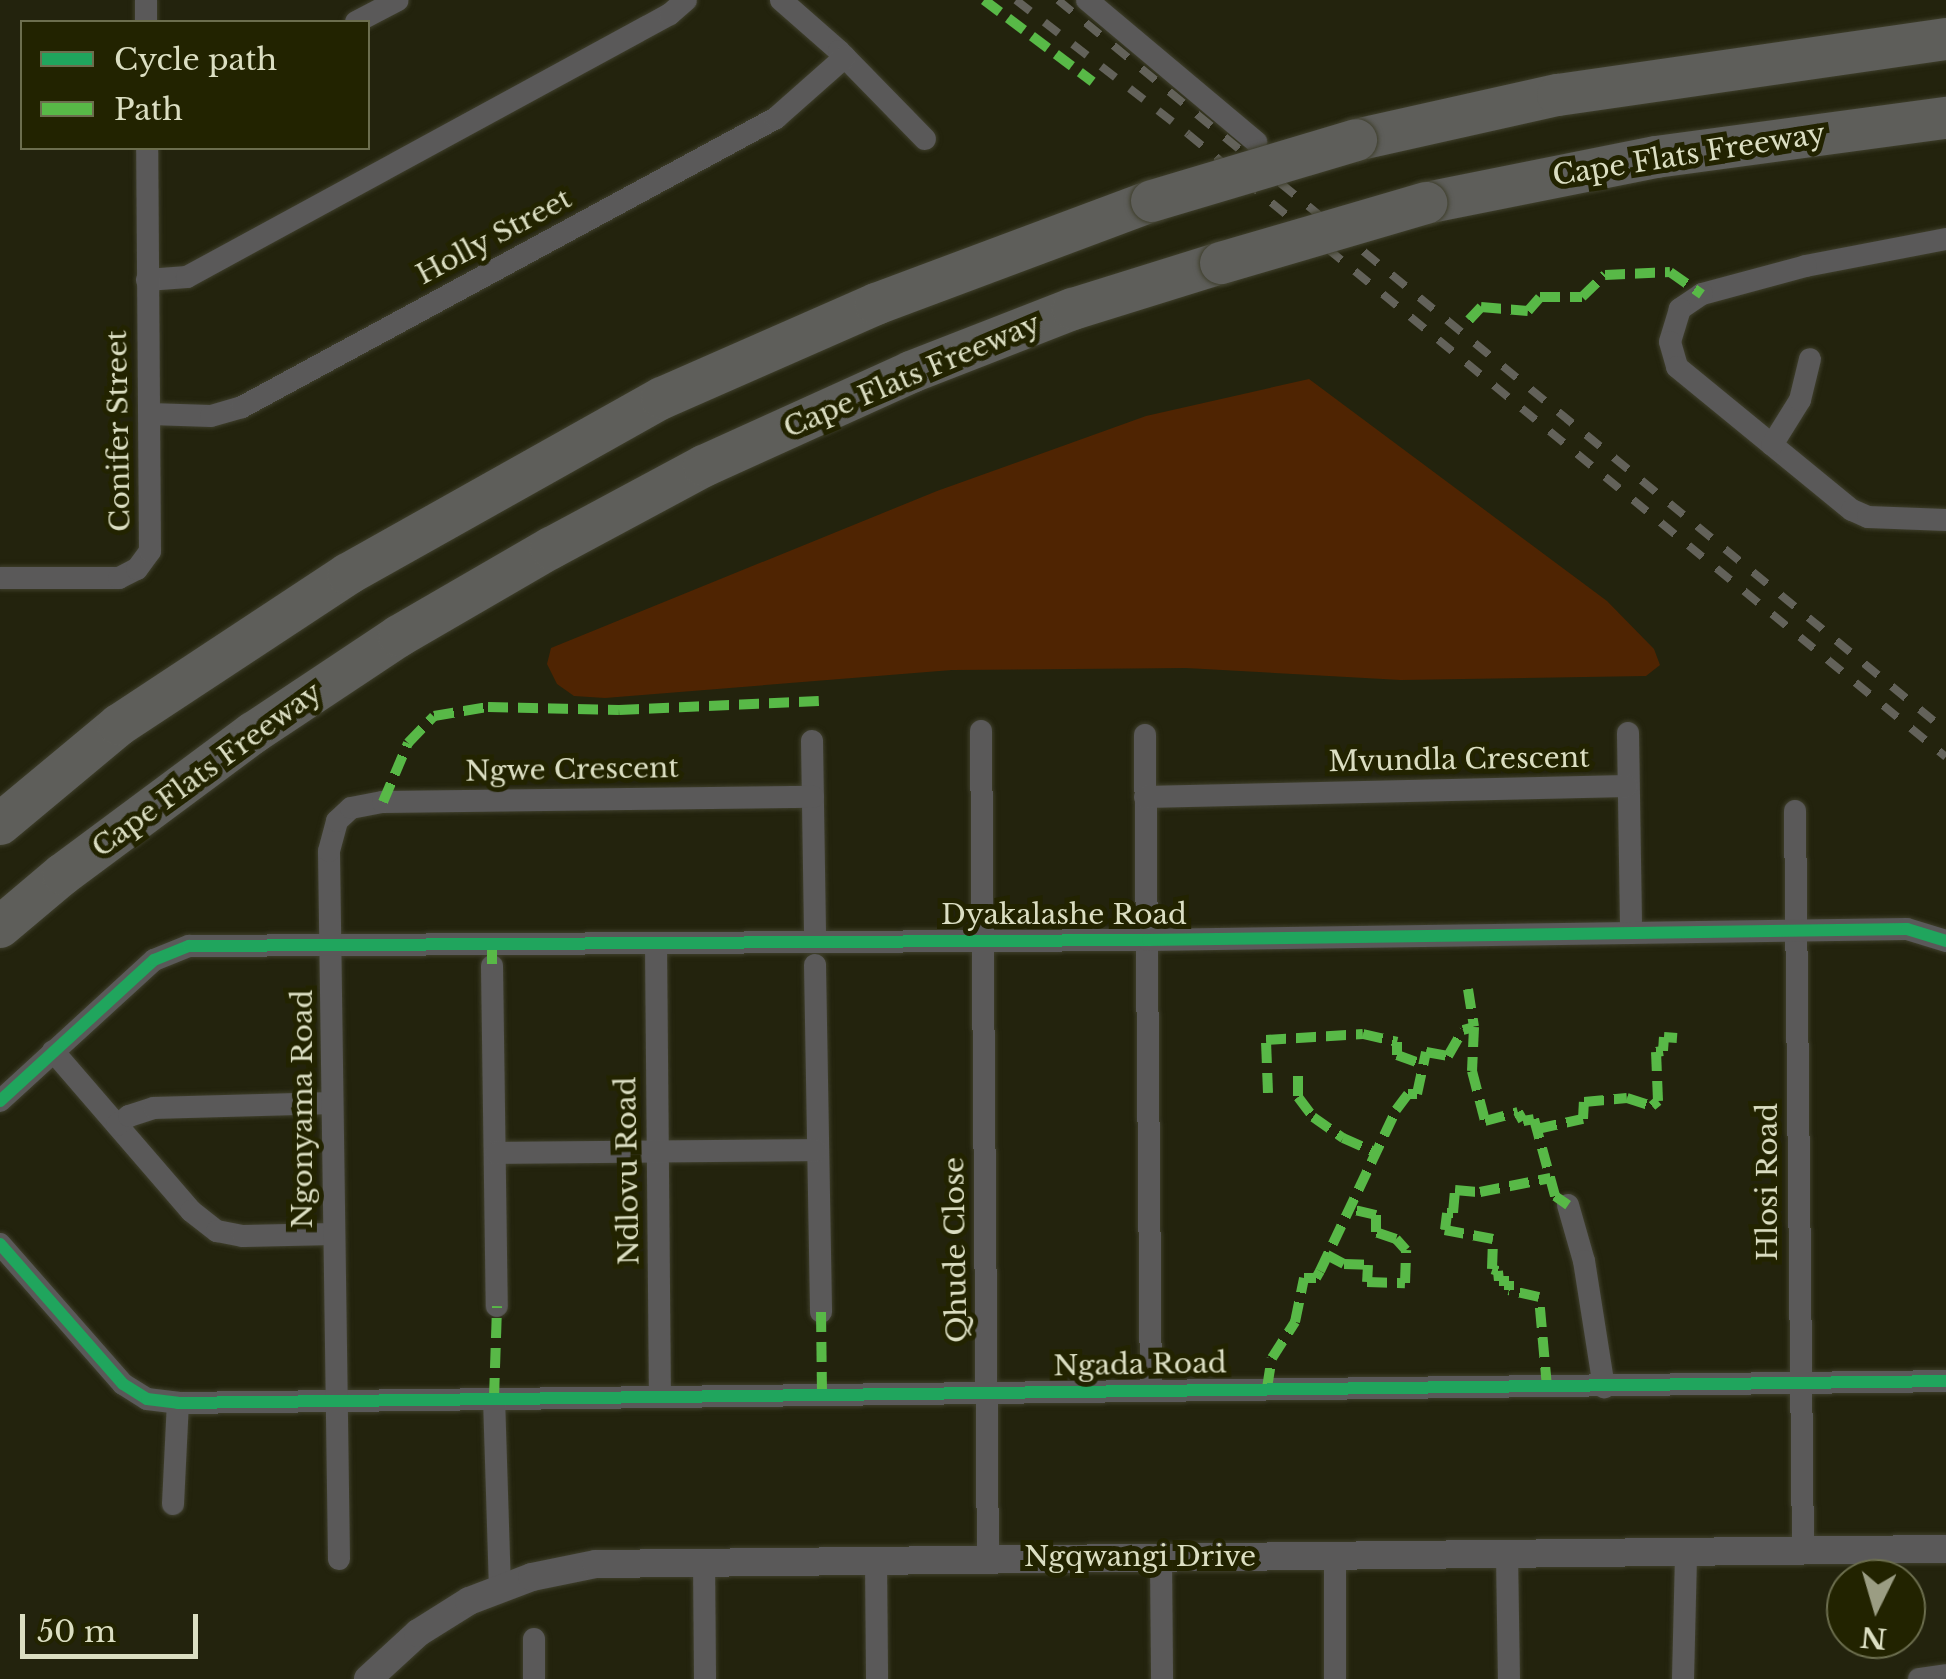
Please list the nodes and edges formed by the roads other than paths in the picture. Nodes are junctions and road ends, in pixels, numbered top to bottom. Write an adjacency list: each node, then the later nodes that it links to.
1 (398, 0): 5 (street)
2 (686, 0): 13 (street)
3 (781, 0): 7 (street)
4 (1087, 0): 10 (street)
5 (360, 20)
6 (1946, 39): 28 (highway, bridge)
7 (845, 57): 9 (street); 15 (street, Holly Street)
8 (1946, 118): 29 (highway, Cape Flats Freeway, bridge)
9 (925, 139)
10 (1256, 142)
11 (146, 150): 13 (street, Conifer Street)
12 (1946, 239): 16 (street)
13 (147, 280): 15 (street, Conifer Street)
14 (1810, 359): 16 (street)
15 (150, 414): 18 (street, Conifer Street)
16 (1772, 445): 17 (street)
17 (1946, 520)
18 (0, 578)
19 (981, 731): 33 (street, Qhude Close)
20 (1144, 734): 24 (street)
21 (1628, 734): 23 (street)
22 (812, 741): 25 (street)
23 (1627, 786): 24 (street, Mvundla Crescent); 31 (street, Mvundla Crescent)
24 (1146, 796): 32 (street)
25 (813, 797): 27 (street, Ngwe Crescent); 37 (street)
26 (1796, 811): 30 (street, Hlosi Road)
27 (337, 821): 35 (street, Ngonyama Road)
28 (0, 824)
29 (0, 927)
30 (1796, 932): 31 (street, Dyakalashe Road); 34 (street, Dyakalashe Road); 51 (street, Hlosi Road)
31 (1631, 933): 32 (street, Dyakalashe Road)
32 (1148, 940): 33 (street, Dyakalashe Road); 54 (street)
33 (983, 941): 37 (street, Dyakalashe Road); 55 (street, Qhude Close)
34 (1946, 941)
35 (332, 944): 36 (street, Dyakalashe Road); 39 (street, Dyakalashe Road); 41 (street, Ngonyama Road)
36 (656, 944): 37 (street, Dyakalashe Road); 43 (street, Ndlovu Road)
37 (815, 953): 44 (street)
38 (492, 966): 45 (street)
39 (52, 1051): 40 (street, Dyakalashe Road); 42 (street)
40 (0, 1101)
41 (332, 1103): 42 (street); 47 (street, Ngonyama Road)
42 (117, 1125): 47 (street)
43 (657, 1150): 44 (street); 45 (street); 56 (street, Ndlovu Road)
44 (816, 1150): 50 (street)
45 (496, 1153): 49 (street)
46 (1568, 1204): 53 (street)
47 (334, 1234): 58 (street, Ngonyama Road)
48 (0, 1244): 59 (street, Ngada Road)
49 (496, 1306)
50 (821, 1312)
51 (1799, 1380): 52 (street, Ngada Road); 53 (street, Ngada Road); 63 (street, Hlosi Road)
52 (1946, 1381)
53 (1604, 1387): 54 (street, Ngada Road)
54 (1151, 1390): 55 (street, Ngada Road)
55 (988, 1393): 56 (street, Ngada Road); 66 (street, Qhude Close)
56 (660, 1396): 57 (street, Ngada Road)
57 (494, 1398): 58 (street, Ngada Road); 71 (street)
58 (335, 1399): 59 (street, Ngada Road); 68 (street, Ngonyama Road)
59 (178, 1402): 60 (street)
60 (173, 1504)
61 (1946, 1550): 63 (street, Ngqwangi Drive)
62 (1686, 1552): 63 (street, Ngqwangi Drive); 64 (street, Ngqwangi Drive); 81 (street)
63 (1802, 1552)
64 (1507, 1554): 65 (street, Ngqwangi Drive); 80 (street)
65 (1335, 1556): 67 (street, Ngqwangi Drive); 79 (street)
66 (988, 1558): 67 (street, Ngqwangi Drive); 69 (street, Ngqwangi Drive)
67 (1161, 1558): 78 (street)
68 (339, 1559)
69 (876, 1559): 70 (street, Ngqwangi Drive); 77 (street)
70 (704, 1560): 71 (street, Ngqwangi Drive); 76 (street)
71 (500, 1587): 74 (street, Ngqwangi Drive)
72 (534, 1639): 75 (street)
73 (1946, 1675): 82 (street)
74 (368, 1679)
75 (534, 1679)
76 (705, 1679)
77 (876, 1679)
78 (1162, 1679)
79 (1335, 1679)
80 (1509, 1679)
81 (1683, 1679)
82 (1918, 1679)

